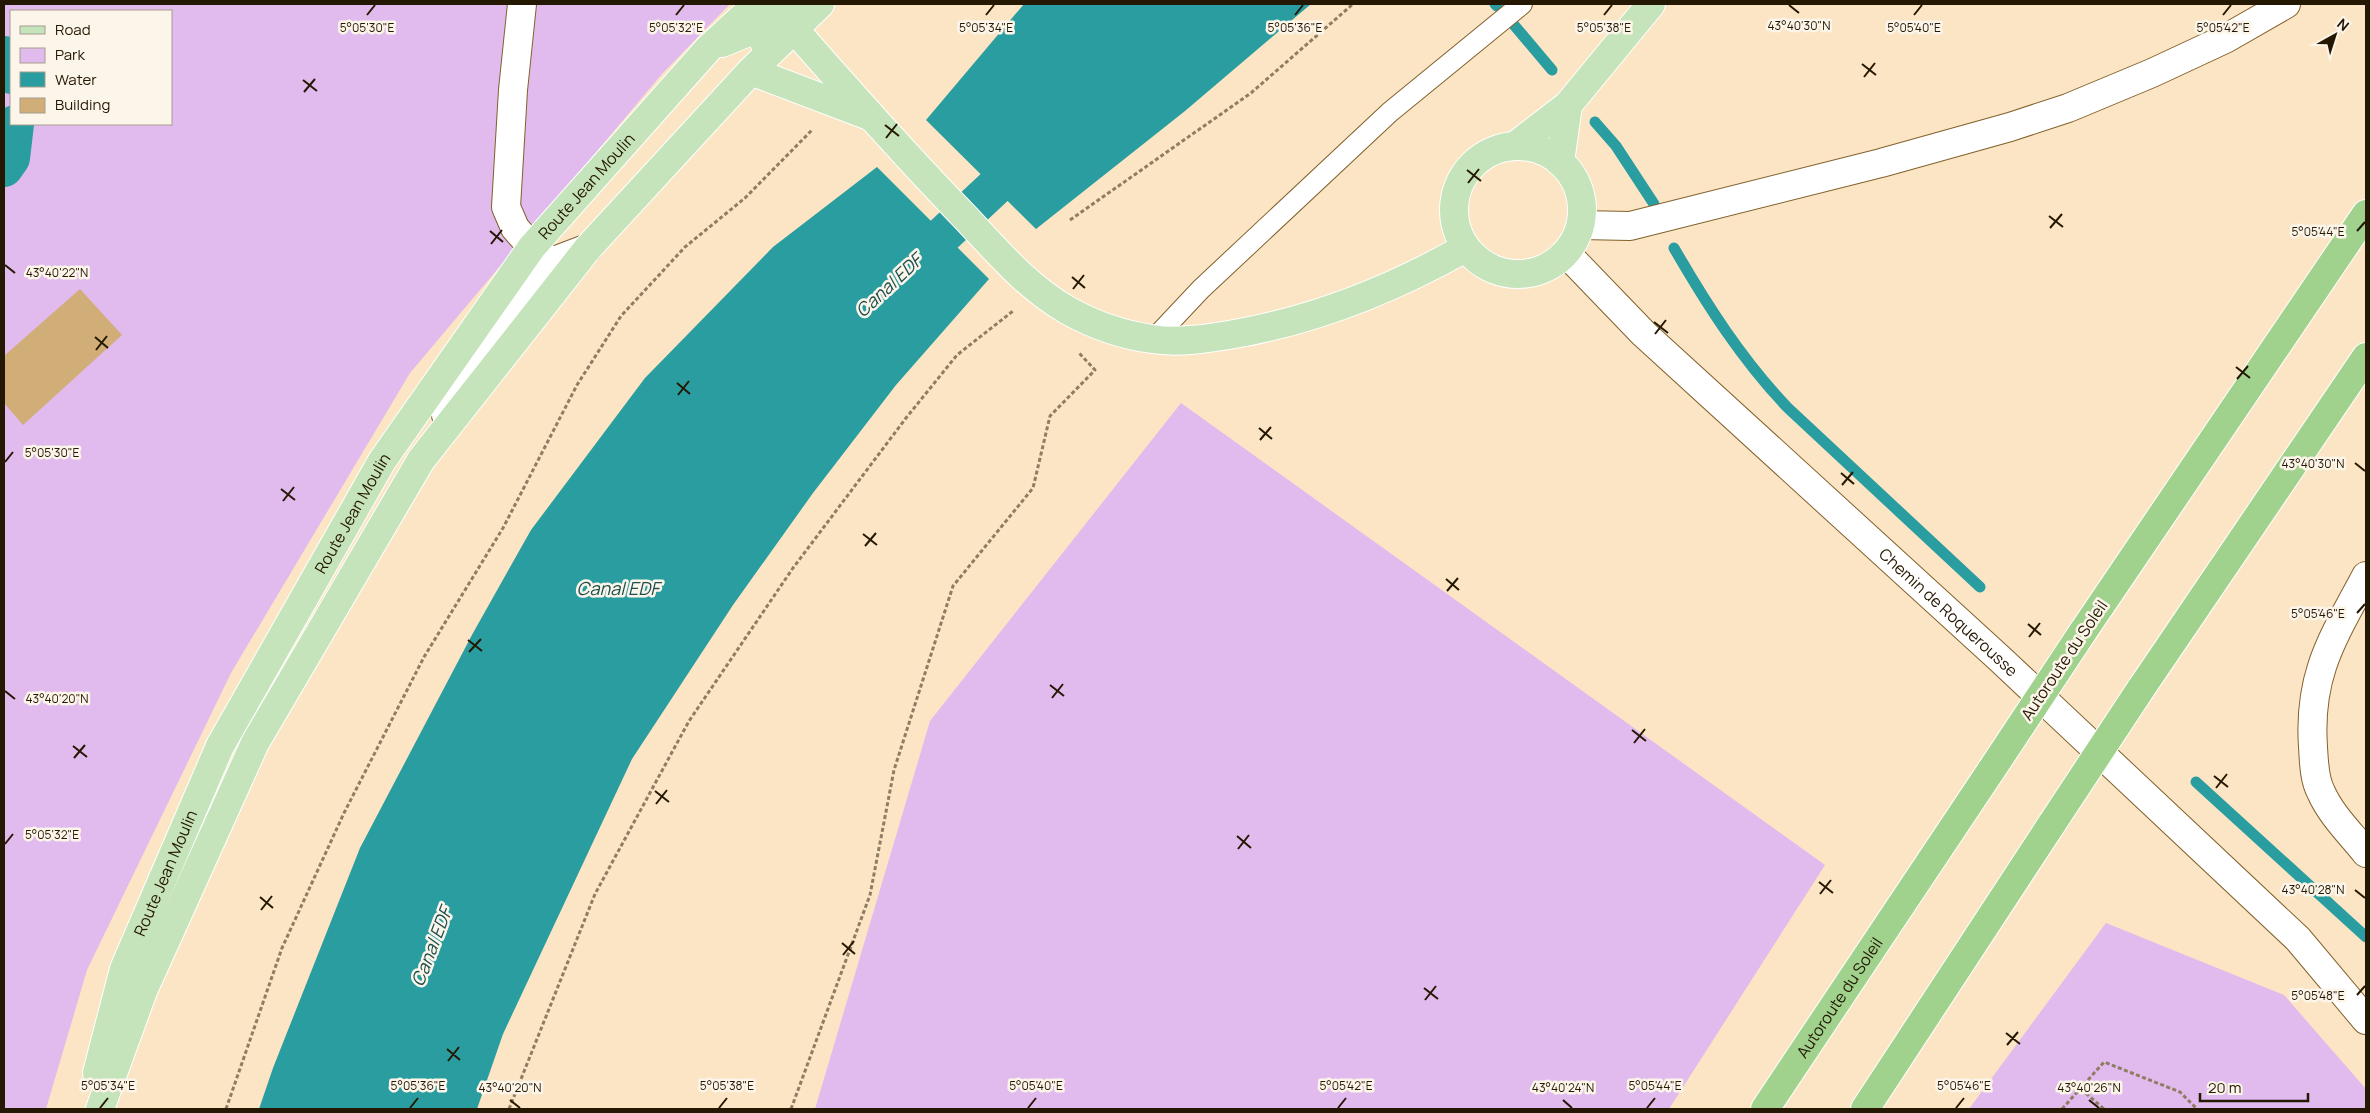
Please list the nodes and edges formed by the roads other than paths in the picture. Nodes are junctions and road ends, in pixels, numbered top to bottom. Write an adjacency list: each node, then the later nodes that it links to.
1 (522, 4): 20 (street)
2 (757, 4): 9 (main road, Route Jean Moulin)
3 (787, 4): 8 (main road)
4 (820, 4): 8 (main road)
5 (1522, 4): 21 (lane)
6 (1651, 4): 11 (main road)
7 (2286, 4): 16 (street)
8 (782, 30): 9 (main road); 10 (main road, Route Jean Moulin); 12 (main road)
9 (709, 48): 20 (main road, Route Jean Moulin)
10 (751, 71): 12 (main road); 17 (main road, Route Jean Moulin)
11 (1568, 105): 13 (main road); 14 (main road)
12 (872, 118): 21 (main road)
13 (1516, 145): 14 (main road); 18 (main road)
14 (1560, 162): 16 (main road)
15 (2366, 214): 29 (highway, Autoroute du Soleil, bridge)
16 (1581, 225): 19 (main road)
17 (588, 248): 20 (street); 23 (main road, Route Jean Moulin)
18 (1465, 248): 19 (main road); 21 (main road)
19 (1566, 253): 26 (street, Chemin de Roquerousse)
20 (541, 254): 23 (street); 27 (main road, Route Jean Moulin)
21 (1153, 340)
22 (2366, 357): 30 (highway, bridge)
23 (421, 460): 28 (main road, Route Jean Moulin)
24 (2366, 576): 25 (street)
25 (2366, 853)
26 (2366, 1020)
27 (88, 1109)
28 (100, 1109)
29 (1765, 1109)
30 (1865, 1109)

